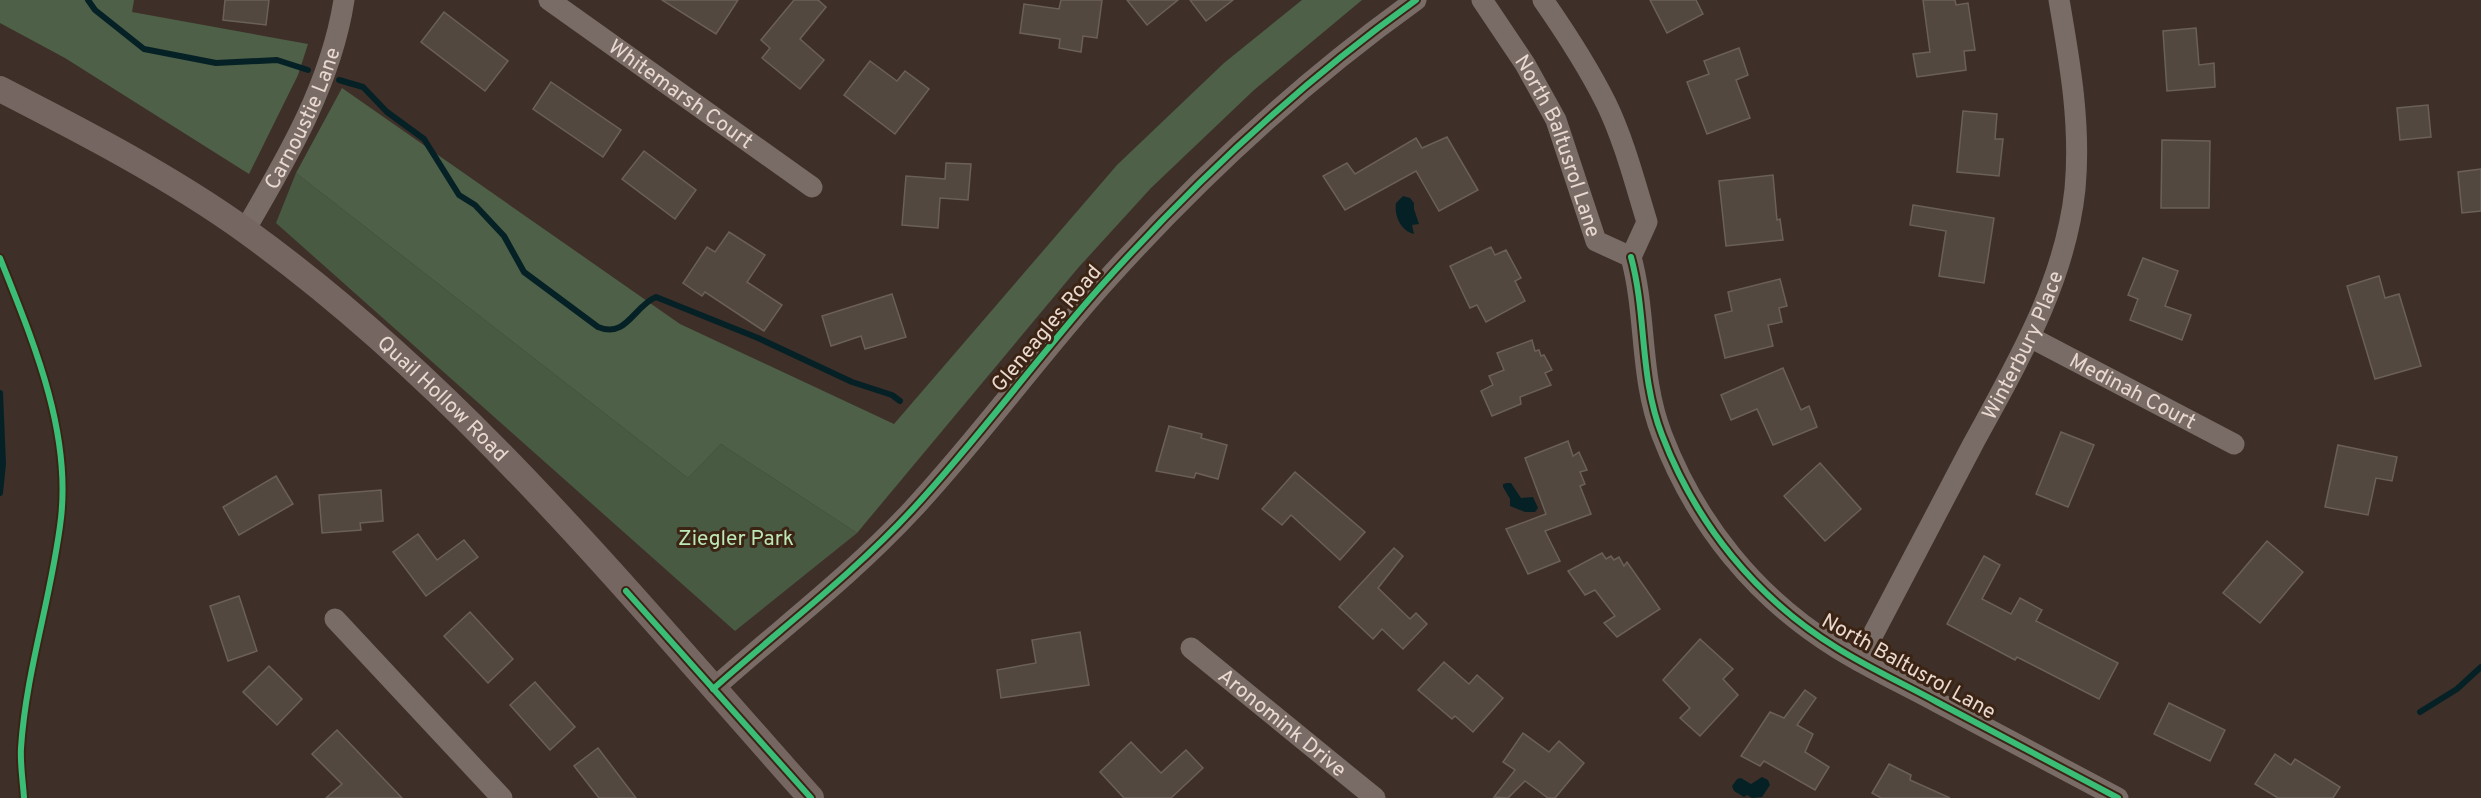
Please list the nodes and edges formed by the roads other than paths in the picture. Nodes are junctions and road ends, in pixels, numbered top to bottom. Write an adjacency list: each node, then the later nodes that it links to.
1 (344, 0): 9 (street, Carnoustie Lane)
2 (549, 0): 8 (street, Whitemarsh Court)
3 (1416, 0): 16 (street, Gleneagles Road)
4 (1482, 0): 10 (street, North Baltusrol Lane)
5 (1543, 0): 10 (street)
6 (2059, 0): 11 (street, Winterbury Place)
7 (0, 89): 9 (main road, Quail Hollow Road)
8 (812, 187)
9 (245, 230): 16 (main road, Quail Hollow Road)
10 (1630, 257): 15 (street, North Baltusrol Lane)
11 (2030, 337): 12 (street, Medinah Court); 15 (street, Winterbury Place)
12 (2234, 444)
13 (334, 619): 17 (street)
14 (1191, 648): 19 (street, Aronomink Drive)
15 (1859, 661): 20 (street, North Baltusrol Lane)
16 (713, 688): 18 (main road, Quail Hollow Road)
17 (502, 798)
18 (811, 798)
19 (1375, 798)
20 (2118, 798)

